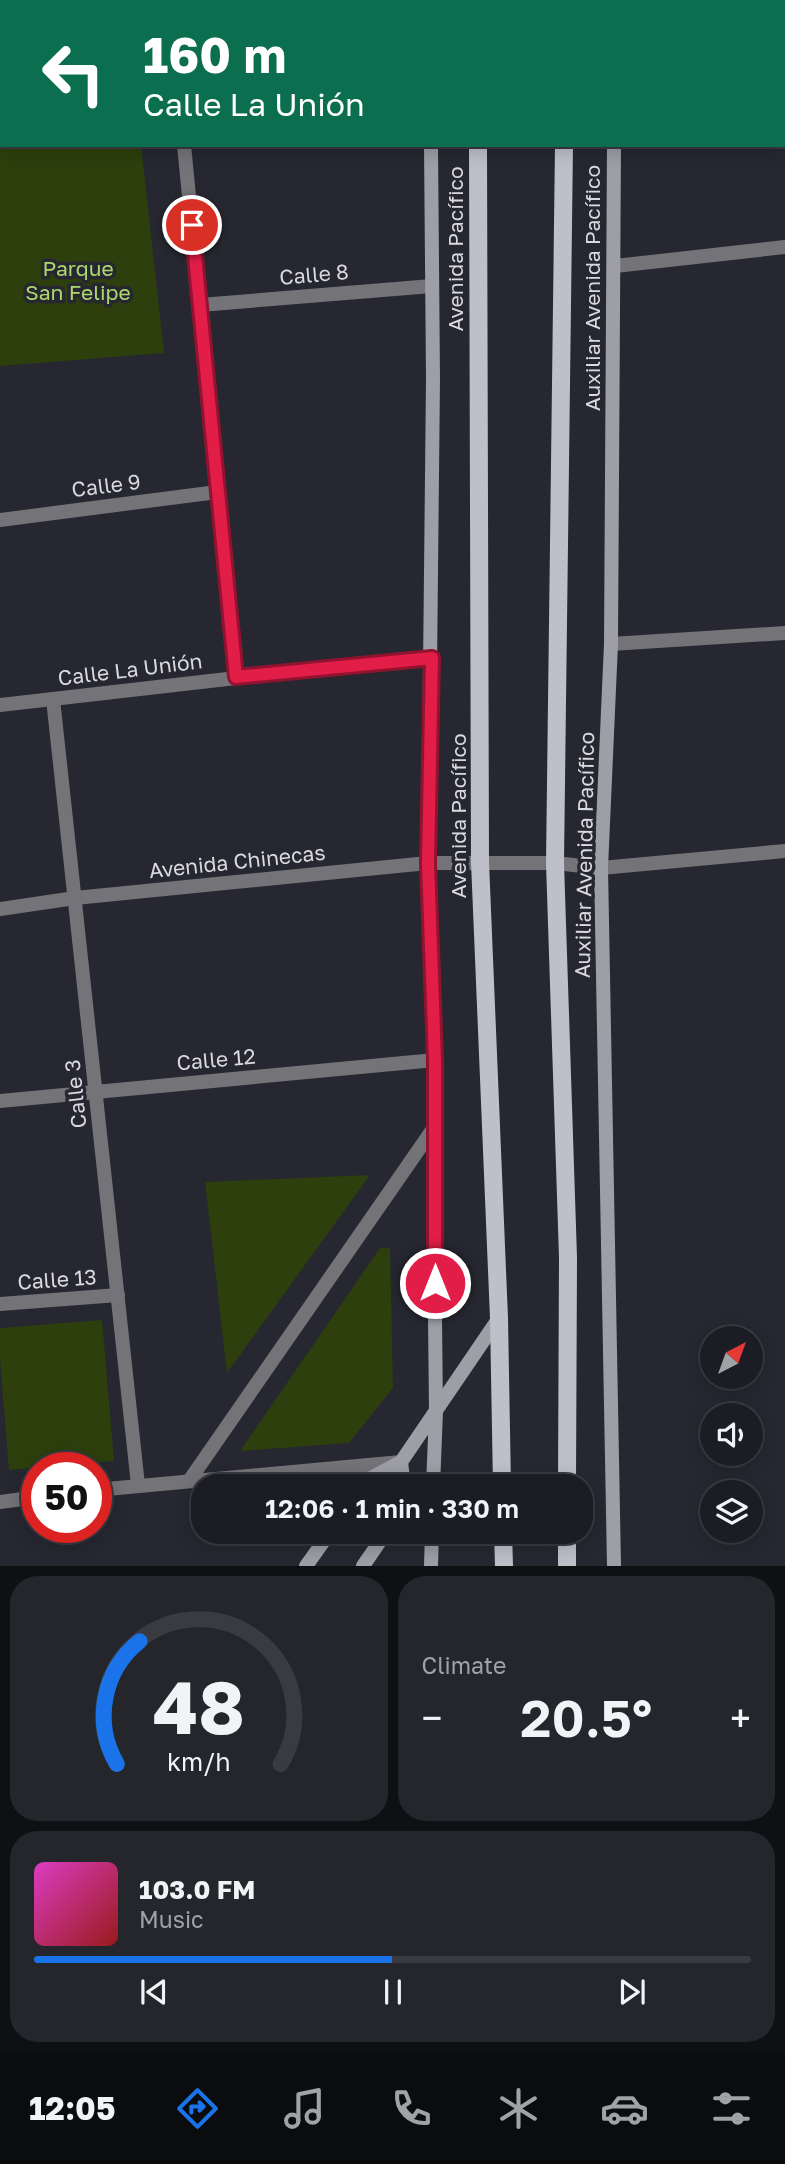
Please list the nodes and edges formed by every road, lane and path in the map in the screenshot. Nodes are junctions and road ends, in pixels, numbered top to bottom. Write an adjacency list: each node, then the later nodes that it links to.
1 (184, 147): 9 (street)
2 (431, 147): 8 (main road)
3 (478, 147): 19 (main road, Avenida Pacífico)
4 (564, 147): 21 (main road)
5 (614, 147): 7 (main road, Auxiliar Avenida Pacífico)
6 (785, 247): 7 (street)
7 (615, 266): 13 (main road, Auxiliar Avenida Pacífico)
8 (432, 286): 9 (street, Calle 8); 14 (main road)
9 (200, 304): 10 (street)
10 (217, 492): 11 (street, Calle 9); 15 (street)
11 (0, 520)
12 (785, 633): 13 (street)
13 (611, 644): 22 (main road, Auxiliar Avenida Pacífico)
14 (432, 658): 15 (street, Calle La Unión); 20 (main road)
15 (236, 677): 16 (street, Calle La Unión)
16 (53, 699): 17 (street, Calle La Unión); 23 (street, Calle 3)
17 (0, 705)
18 (785, 850): 22 (street)
19 (480, 862): 20 (street, Avenida Chinecas); 21 (street, Avenida Chinecas); 31 (main road, Avenida Pacífico)
20 (428, 863): 23 (street, Avenida Chinecas); 25 (main road)
21 (555, 863): 22 (street); 38 (main road)
22 (601, 868): 54 (main road, Auxiliar Avenida Pacífico)
23 (75, 898): 24 (street, Avenida Chinecas); 26 (street, Calle 3)
24 (0, 909)
25 (435, 1060): 26 (street, Calle 12); 28 (main road)
26 (96, 1091): 27 (street, Calle 12); 29 (street, Calle 3)
27 (0, 1101)
28 (433, 1129): 32 (main road); 39 (street)
29 (118, 1295): 30 (street, Calle 13); 40 (street, Calle 3)
30 (0, 1304)
31 (499, 1318): 32 (main road); 37 (main road, Avenida Pacífico)
32 (436, 1411): 33 (main road); 36 (main road)
33 (401, 1462): 34 (main road); 35 (main road); 39 (street)
34 (378, 1474)
35 (402, 1474)
36 (433, 1474)
37 (502, 1474)
38 (568, 1474)
39 (188, 1481): 40 (street)
40 (138, 1485): 41 (street)
41 (112, 1488)
42 (21, 1499): 43 (street)
43 (0, 1502)
44 (322, 1544): 49 (main road)
45 (378, 1544): 50 (main road)
46 (432, 1544): 51 (main road)
47 (503, 1544): 52 (main road)
48 (567, 1544): 53 (main road)
49 (306, 1566)
50 (363, 1566)
51 (431, 1566)
52 (504, 1566)
53 (567, 1566)
54 (614, 1566)

